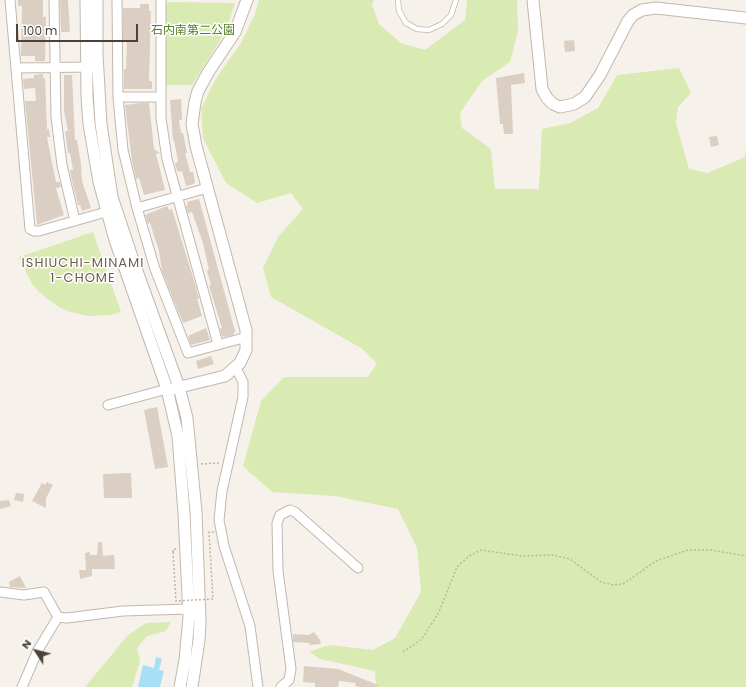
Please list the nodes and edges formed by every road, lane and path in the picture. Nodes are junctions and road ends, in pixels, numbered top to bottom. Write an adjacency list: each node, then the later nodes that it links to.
1 (10, 0): 14 (street)
2 (54, 0): 15 (street)
3 (86, 0): 12 (street)
4 (97, 0): 13 (street)
5 (117, 0): 16 (street)
6 (161, 0): 17 (street)
7 (247, 0): 18 (street)
8 (398, 0): 9 (lane)
9 (456, 0)
10 (532, 0): 11 (street)
11 (746, 18)
12 (86, 67): 13 (street); 15 (street); 21 (street)
13 (98, 67): 26 (street)
14 (16, 68): 15 (street); 22 (street)
15 (54, 68): 22 (street)
16 (118, 97): 17 (street); 20 (street)
17 (161, 97): 19 (street)
18 (207, 188): 19 (street); 23 (street)
19 (178, 196): 20 (street); 24 (street)
20 (136, 208): 24 (street)
21 (106, 212): 22 (street); 27 (street)
22 (75, 221)
23 (247, 337): 24 (street); 25 (street)
24 (218, 344)
25 (236, 368): 26 (street); 39 (street)
26 (179, 387): 27 (street); 42 (street)
27 (167, 389): 28 (street); 36 (street)
28 (108, 405)
29 (217, 463): 30 (path)
30 (201, 464)
31 (216, 532): 32 (path, bridge)
32 (178, 549)
33 (746, 556): 38 (path)
34 (358, 568): 43 (street)
35 (0, 592): 37 (street)
36 (189, 609): 37 (street); 41 (street)
37 (58, 617): 40 (street)
38 (403, 652)
39 (260, 686)
40 (22, 687)
41 (180, 687)
42 (192, 687)
43 (282, 687)

